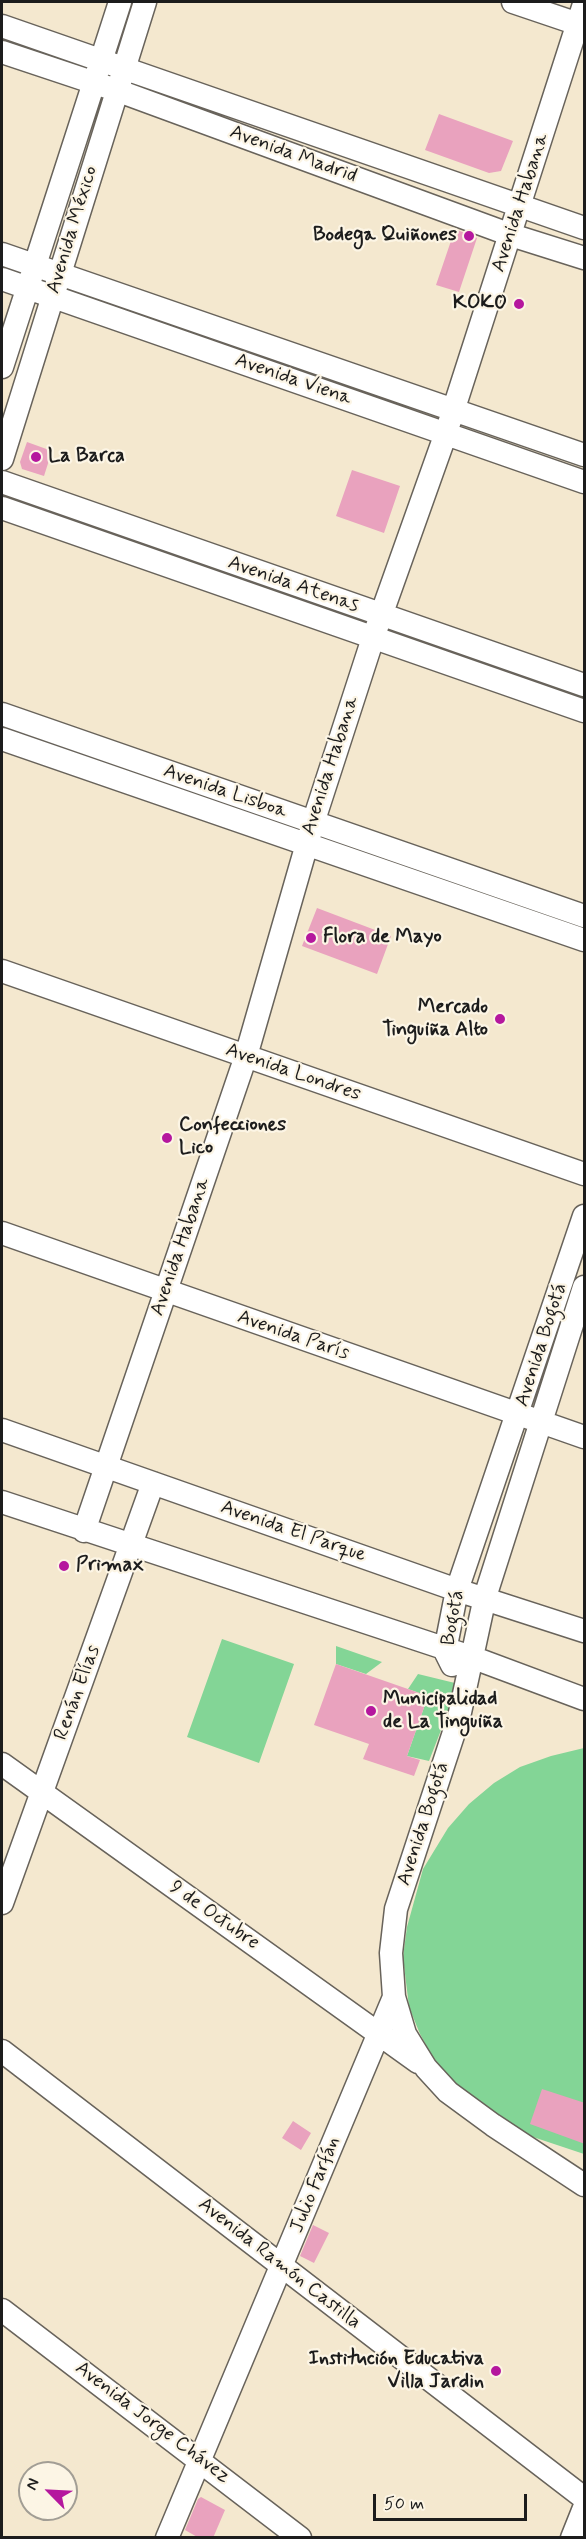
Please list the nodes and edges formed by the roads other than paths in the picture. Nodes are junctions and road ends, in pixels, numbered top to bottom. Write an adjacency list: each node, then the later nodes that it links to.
1 (120, 2): 7 (street, Avenida México)
2 (145, 2): 7 (street, Avenida México)
3 (513, 2): 4 (street)
4 (583, 18): 10 (street, Avenida Habana)
5 (2, 26): 7 (street, Avenida Madrid)
6 (2, 52): 8 (street, Avenida Madrid)
7 (113, 64): 8 (street, Avenida México); 9 (street, Avenida México); 10 (street, Avenida Madrid)
8 (94, 83): 9 (street, Avenida Madrid); 15 (street, Avenida México)
9 (116, 90): 12 (street, Avenida Madrid); 16 (street, Avenida México)
10 (520, 206): 11 (street, Avenida Madrid); 12 (street, Avenida Habana)
11 (585, 228)
12 (511, 234): 14 (street, Avenida Madrid); 21 (street, Avenida Habana)
13 (2, 254): 15 (street, Avenida Viena)
14 (585, 258)
15 (35, 266): 16 (street, Avenida Viena); 18 (street, Avenida México)
16 (59, 274): 19 (street, Avenida México); 21 (street, Avenida Viena)
17 (2, 279): 18 (street, Avenida Viena)
18 (28, 288): 19 (street, Avenida Viena); 20 (street, Avenida México)
19 (52, 296): 22 (street, Avenida Viena); 24 (street, Avenida México)
20 (2, 367)
21 (453, 411): 22 (street, Avenida Habana); 23 (street, Avenida Viena)
22 (446, 433): 26 (street, Avenida Viena); 28 (street, Avenida Habana)
23 (585, 456)
24 (2, 459)
25 (2, 482): 28 (street, Avenida Atenas)
26 (585, 482)
27 (2, 508): 29 (street, Avenida Atenas)
28 (381, 616): 29 (street, Avenida Habana); 30 (street, Avenida Atenas)
29 (373, 638): 31 (street, Avenida Atenas); 34 (street, Avenida Habana)
30 (585, 685)
31 (585, 711)
32 (2, 714): 34 (street, Avenida Lisboa)
33 (2, 739): 34 (street, Avenida Lisboa)
34 (310, 833): 35 (street, Avenida Lisboa); 36 (street, Avenida Lisboa); 38 (street, Avenida Habana)
35 (585, 916)
36 (585, 940)
37 (2, 971): 38 (street, Avenida Londres)
38 (246, 1056): 39 (street, Avenida Londres); 43 (street, Avenida Habana)
39 (585, 1174)
40 (585, 1216): 44 (street, Avenida Bogotá)
41 (2, 1233): 43 (street, Avenida París)
42 (585, 1287): 45 (street, Avenida Bogotá)
43 (166, 1292): 44 (street, Avenida París); 48 (street, Avenida Habana)
44 (519, 1415): 45 (street, Avenida París); 53 (street, Avenida Bogotá)
45 (541, 1422): 47 (street, Avenida París); 54 (street, Avenida Bogotá)
46 (2, 1430): 48 (street, Avenida El Parque)
47 (585, 1437)
48 (108, 1466): 49 (street, Avenida El Parque); 51 (street, Avenida Habana)
49 (153, 1483): 52 (street, Renán Elías); 53 (street, Avenida El Parque)
50 (2, 1502): 51 (street)
51 (84, 1531): 52 (street)
52 (131, 1546): 56 (street); 61 (street, Renán Elías)
53 (460, 1582): 54 (street, Avenida El Parque); 56 (street, Bogotá)
54 (485, 1597): 55 (street, Avenida El Parque); 57 (street, Avenida Bogotá)
55 (585, 1631)
56 (446, 1651): 57 (street); 58 (street, Bogotá)
57 (474, 1658): 58 (street, Avenida Bogotá); 59 (street)
58 (465, 1694): 63 (street, Avenida Bogotá)
59 (585, 1699)
60 (2, 1764): 61 (street, 9 de Octubre)
61 (42, 1794): 62 (street, Renán Elías); 64 (street, 9 de Octubre)
62 (2, 1903)
63 (394, 1997): 64 (street, Julio Farfán); 66 (street, Avenida Bogotá)
64 (379, 2034): 66 (street, 9 de Octubre); 68 (street, Julio Farfán)
65 (2, 2051): 68 (street, Avenida Ramón Castilla)
66 (426, 2068): 67 (street, Avenida Bogotá)
67 (585, 2185)
68 (282, 2267): 70 (street, Julio Farfán); 71 (street, Avenida Ramón Castilla)
69 (2, 2310): 70 (street, Avenida Jorge Chávez)
70 (200, 2458): 73 (street, Julio Farfán); 74 (street, Avenida Jorge Chávez)
71 (585, 2498)
72 (585, 2508): 75 (street)
73 (167, 2538)
74 (300, 2538)
75 (572, 2538)

